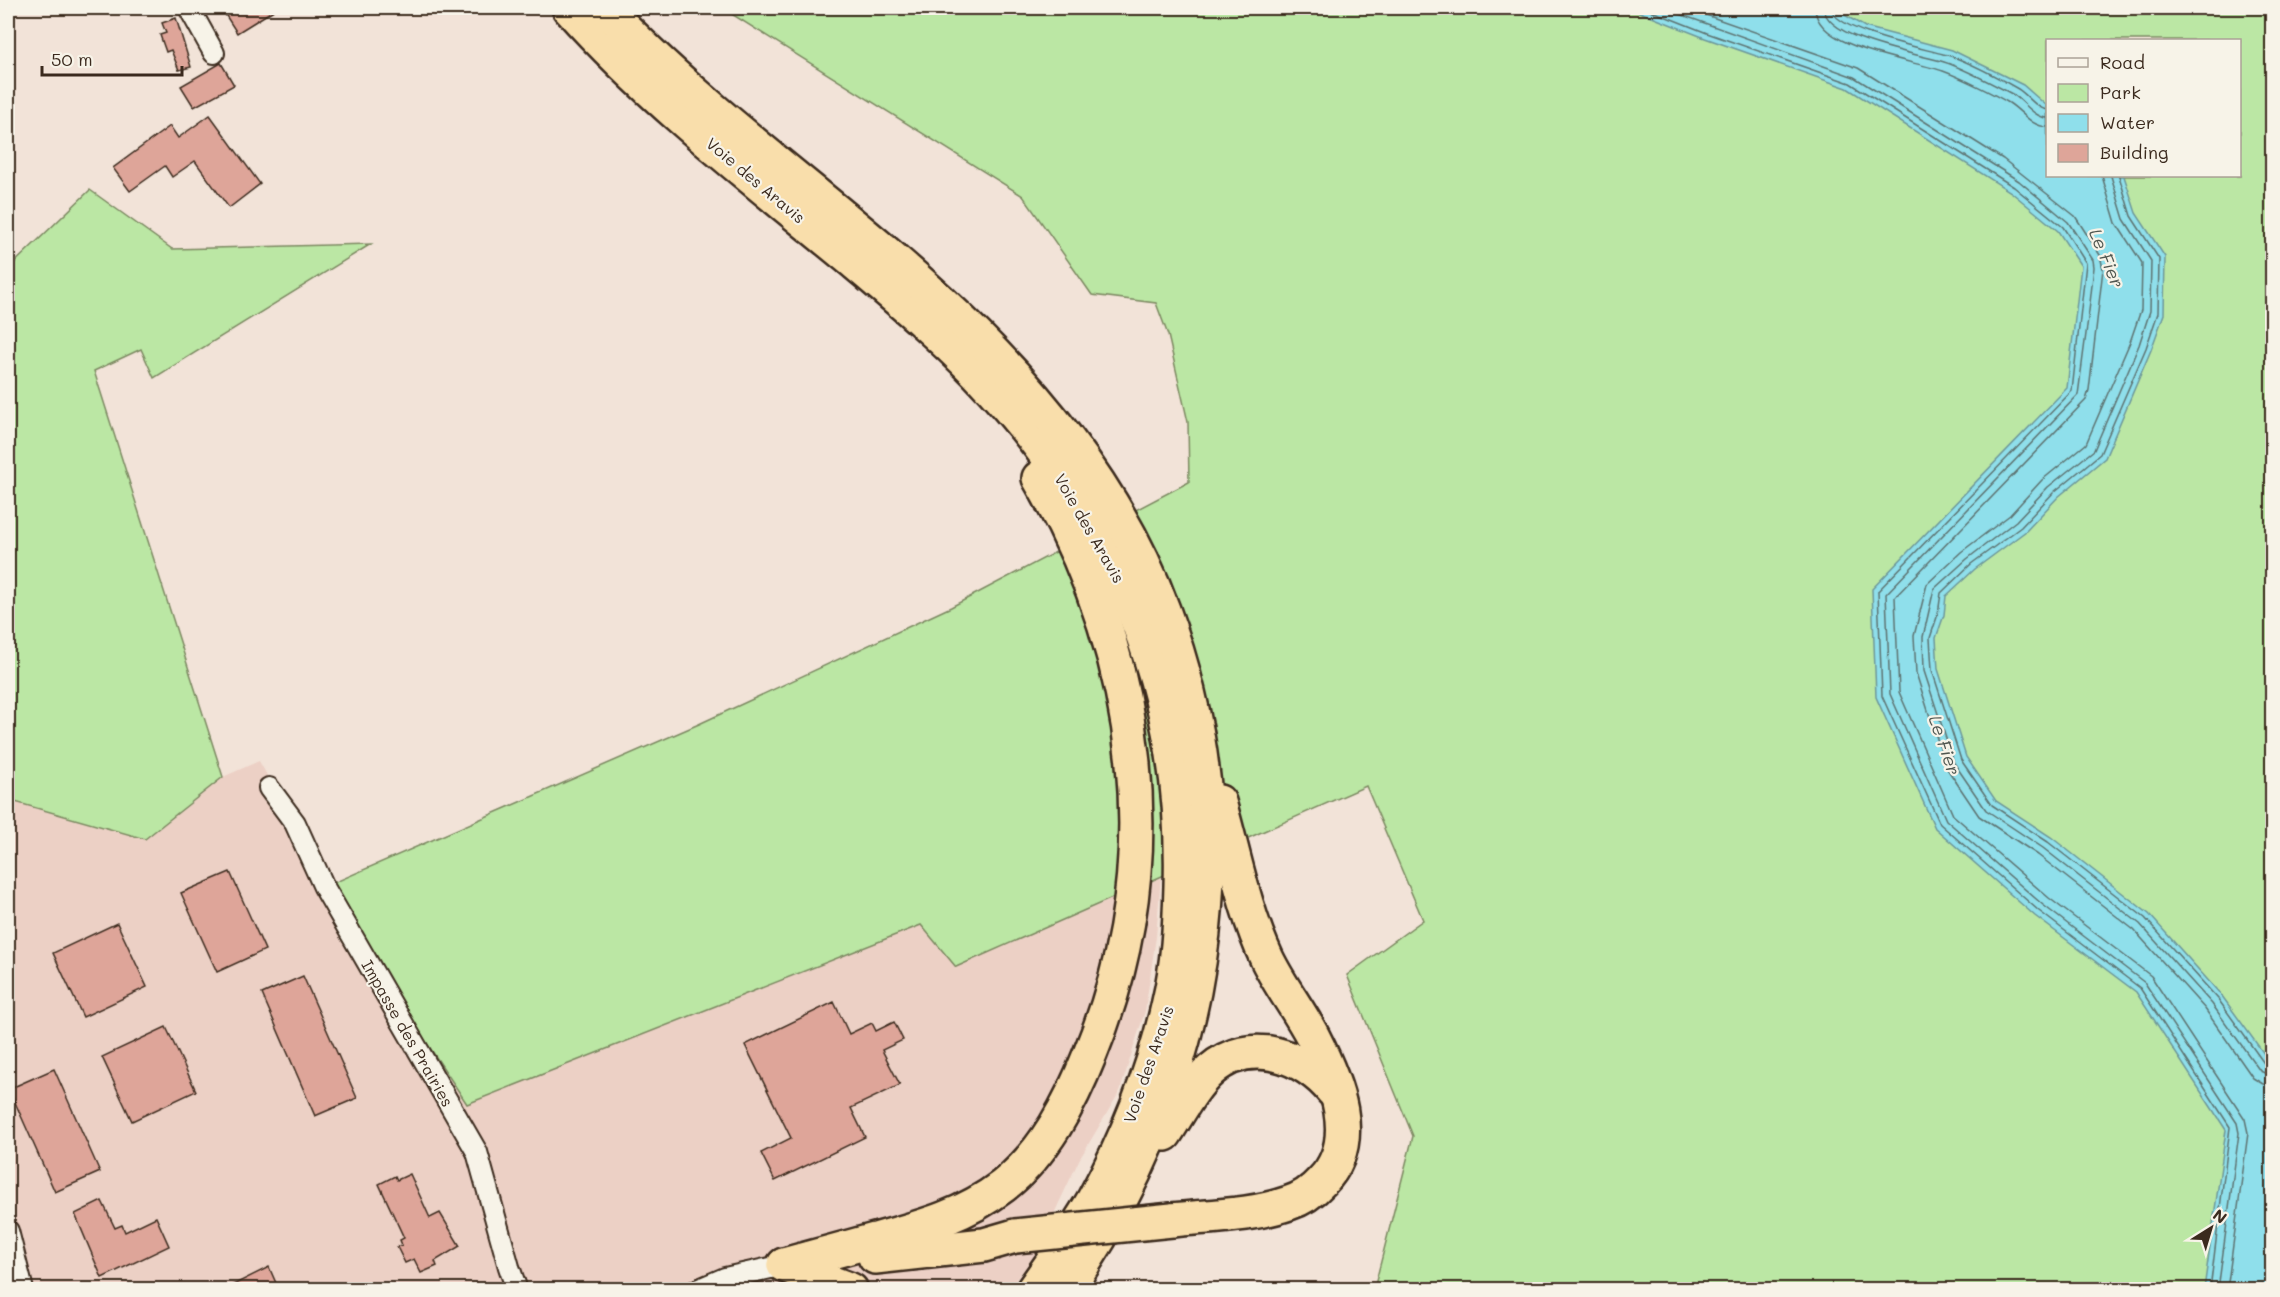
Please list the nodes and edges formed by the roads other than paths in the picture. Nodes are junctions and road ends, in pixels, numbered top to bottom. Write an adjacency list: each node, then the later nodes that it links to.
1 (189, 8): 4 (street)
2 (569, 8): 5 (highway, Voie des Aravis)
3 (605, 8): 6 (highway, Voie des Aravis)
4 (214, 53)
5 (942, 340): 9 (highway); 18 (highway, Voie des Aravis)
6 (1192, 708): 8 (highway); 10 (highway, Voie des Aravis)
7 (269, 788): 15 (street, Impasse des Prairies)
8 (1338, 1098): 10 (highway); 12 (highway, bridge)
9 (961, 1213): 12 (highway); 13 (highway)
10 (1106, 1226): 19 (highway, Voie des Aravis)
11 (8, 1232): 14 (street)
12 (1015, 1236): 13 (highway)
13 (784, 1265): 16 (street); 17 (highway)
14 (23, 1290)
15 (518, 1290)
16 (697, 1290)
17 (851, 1290)
18 (1033, 1290)
19 (1066, 1290)

